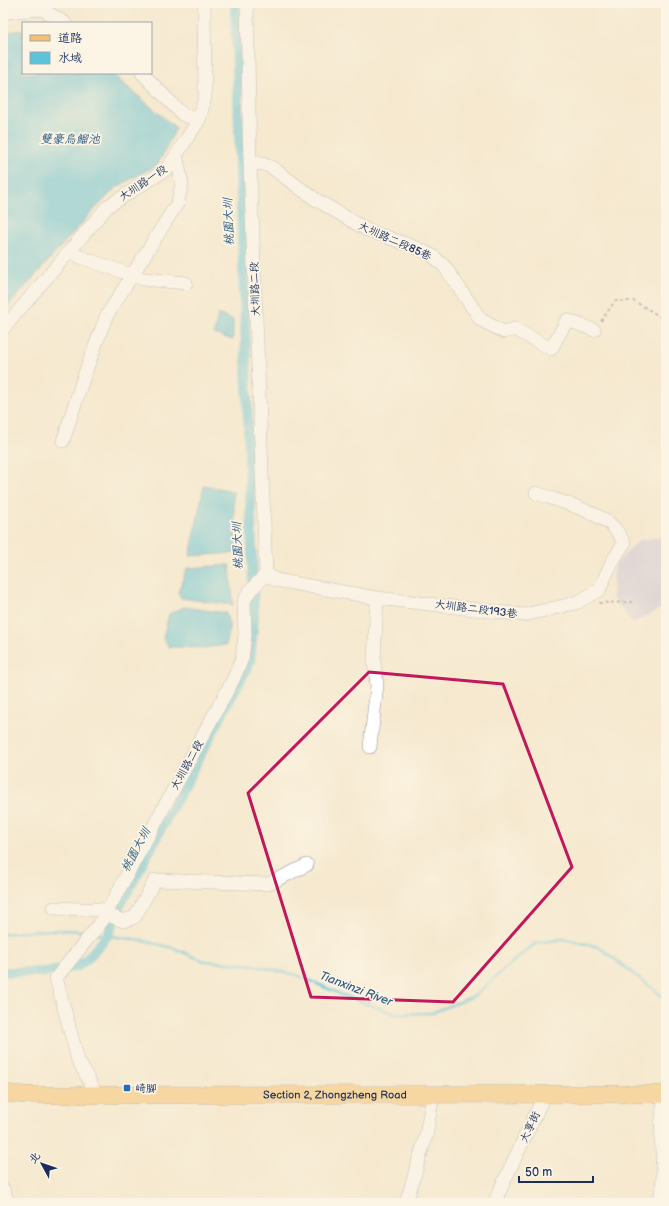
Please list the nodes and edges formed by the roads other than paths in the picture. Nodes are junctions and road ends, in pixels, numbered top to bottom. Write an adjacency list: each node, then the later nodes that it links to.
1 (204, 3): 6 (street, 大圳路一段)
2 (247, 3): 8 (street, 大圳路二段)
3 (3, 15): 4 (street)
4 (63, 22)
5 (143, 74): 6 (street)
6 (199, 120): 7 (street, 大圳路一段)
7 (176, 156): 9 (street, 大圳路一段); 10 (street)
8 (250, 163): 13 (street, 大圳路二段85巷); 16 (street, 大圳路二段)
9 (70, 250): 10 (street); 12 (street, 大圳路一段)
10 (132, 275): 11 (street); 14 (street)
11 (186, 283)
12 (3, 329)
13 (594, 330)
14 (63, 440)
15 (536, 493): 17 (street, 大圳路二段193巷)
16 (266, 574): 17 (street, 大圳路二段193巷); 21 (street, 大圳路二段)
17 (377, 598): 18 (street)
18 (370, 747)
19 (307, 865): 21 (street)
20 (54, 908): 21 (street)
21 (106, 915): 26 (street, 大圳路二段)
22 (3, 1093): 26 (main road, Section 2, Zhongzheng Road)
23 (433, 1094): 24 (main road, Section 2, Zhongzheng Road); 26 (main road, Section 2, Zhongzheng Road); 29 (street)
24 (545, 1094): 25 (main road, Section 2, Zhongzheng Road); 30 (street, 大享街)
25 (665, 1094): 31 (street)
26 (97, 1095)
27 (3, 1189): 28 (street)
28 (8, 1203)
29 (406, 1203)
30 (494, 1203)
31 (660, 1203)

